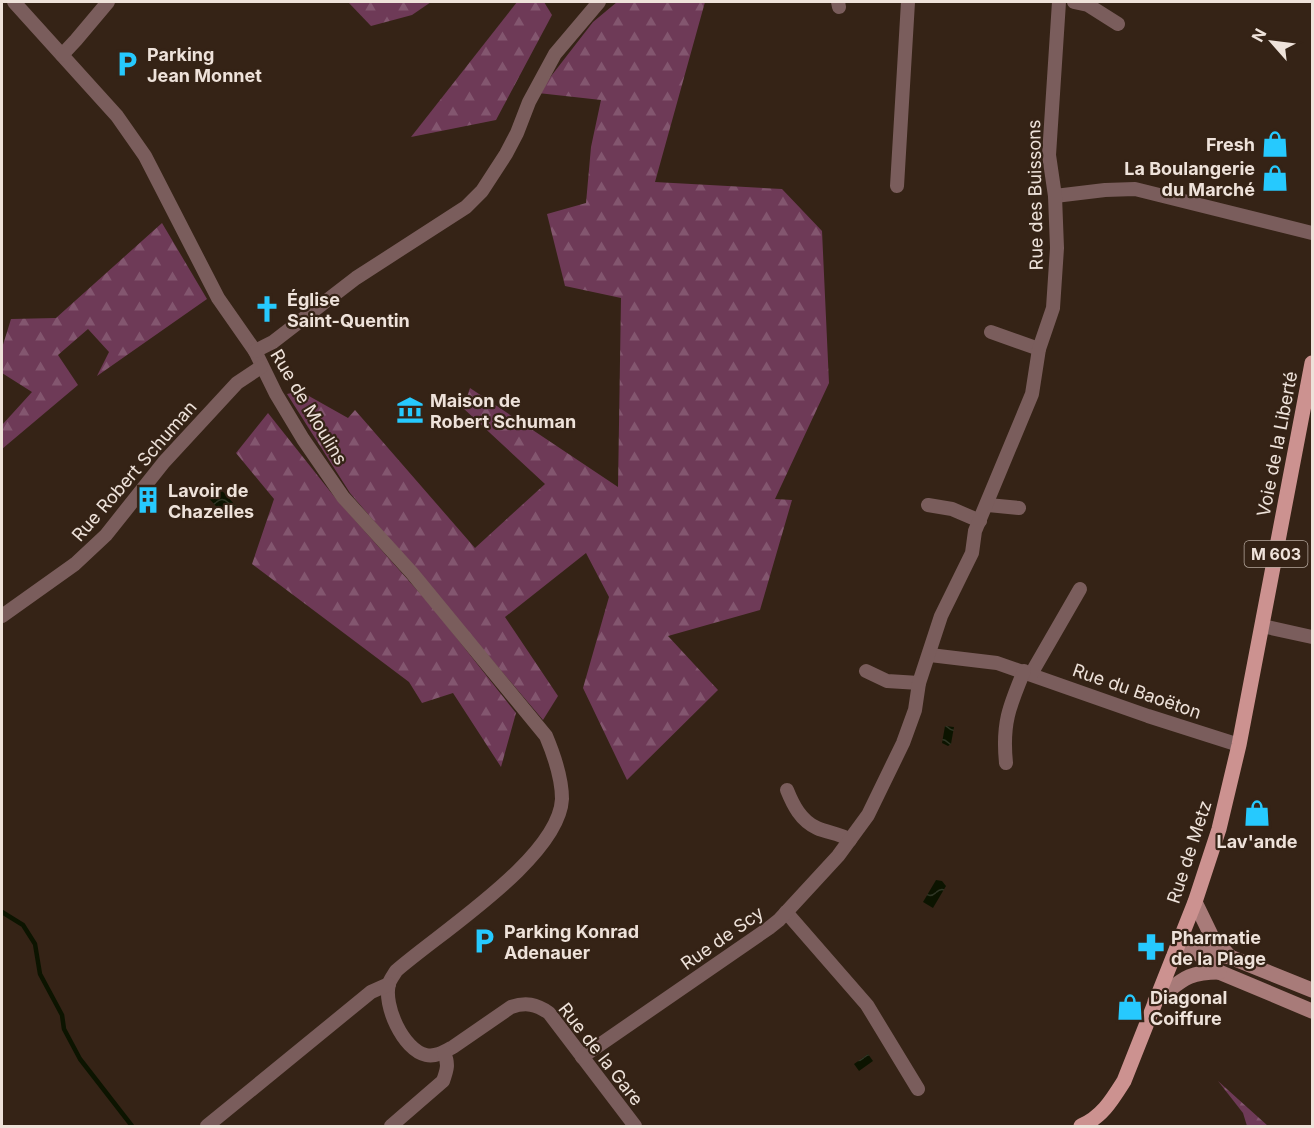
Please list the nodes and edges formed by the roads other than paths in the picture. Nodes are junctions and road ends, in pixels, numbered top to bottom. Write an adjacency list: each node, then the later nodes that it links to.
1 (14, 2): 8 (street, Rue de Moulins)
2 (108, 2): 8 (street)
3 (599, 2): 14 (street)
4 (908, 2): 9 (street)
5 (1059, 2): 10 (street, Rue des Buissons)
6 (1074, 2): 7 (street)
7 (1118, 24)
8 (62, 55): 14 (street, Rue de Moulins)
9 (897, 186)
10 (1055, 196): 11 (street); 13 (street, Rue des Buissons)
11 (1312, 233)
12 (991, 332): 13 (street)
13 (1039, 349): 18 (street, Rue des Buissons)
14 (255, 351): 16 (street, Rue de Moulins)
15 (1312, 363): 23 (main road, Voie de la Liberté / M 603)
16 (261, 367): 22 (street, Rue Robert Schuman); 39 (street, Rue de Moulins)
17 (928, 505): 20 (street)
18 (988, 505): 19 (street); 20 (street, Rue des Buissons)
19 (1019, 508)
20 (980, 521): 25 (street, Rue des Buissons)
21 (1080, 589): 27 (street)
22 (2, 616)
23 (1262, 626): 24 (street); 29 (main road, Voie de la Liberté / M 603)
24 (1312, 637)
25 (930, 655): 27 (street, Rue du Baoëton); 28 (street)
26 (866, 671): 28 (street)
27 (1028, 672): 29 (street, Rue du Baoëton); 30 (street)
28 (919, 683): 32 (street)
29 (1239, 745): 33 (main road, Rue de Metz / M 603)
30 (1006, 763)
31 (787, 790): 32 (street)
32 (850, 840): 34 (street)
33 (1195, 902): 35 (main road, Rue de Metz / M 603); 37 (main road)
34 (786, 912): 44 (street, Rue de Scy); 45 (street, Rue de Scy)
35 (1179, 943): 36 (main road); 41 (main road, Rue de Metz / M 603)
36 (1193, 949): 37 (main road); 38 (main road)
37 (1230, 957): 40 (main road)
38 (1219, 972): 41 (main road); 42 (main road)
39 (389, 984): 43 (street); 47 (street)
40 (1312, 990)
41 (1155, 1001): 46 (main road, Rue de Metz / M 603)
42 (1312, 1011)
43 (444, 1053): 44 (street, Rue de la Gare); 48 (street)
44 (582, 1057): 49 (street, Rue de la Gare)
45 (918, 1089)
46 (1087, 1125)
47 (207, 1126)
48 (391, 1126)
49 (635, 1126)

